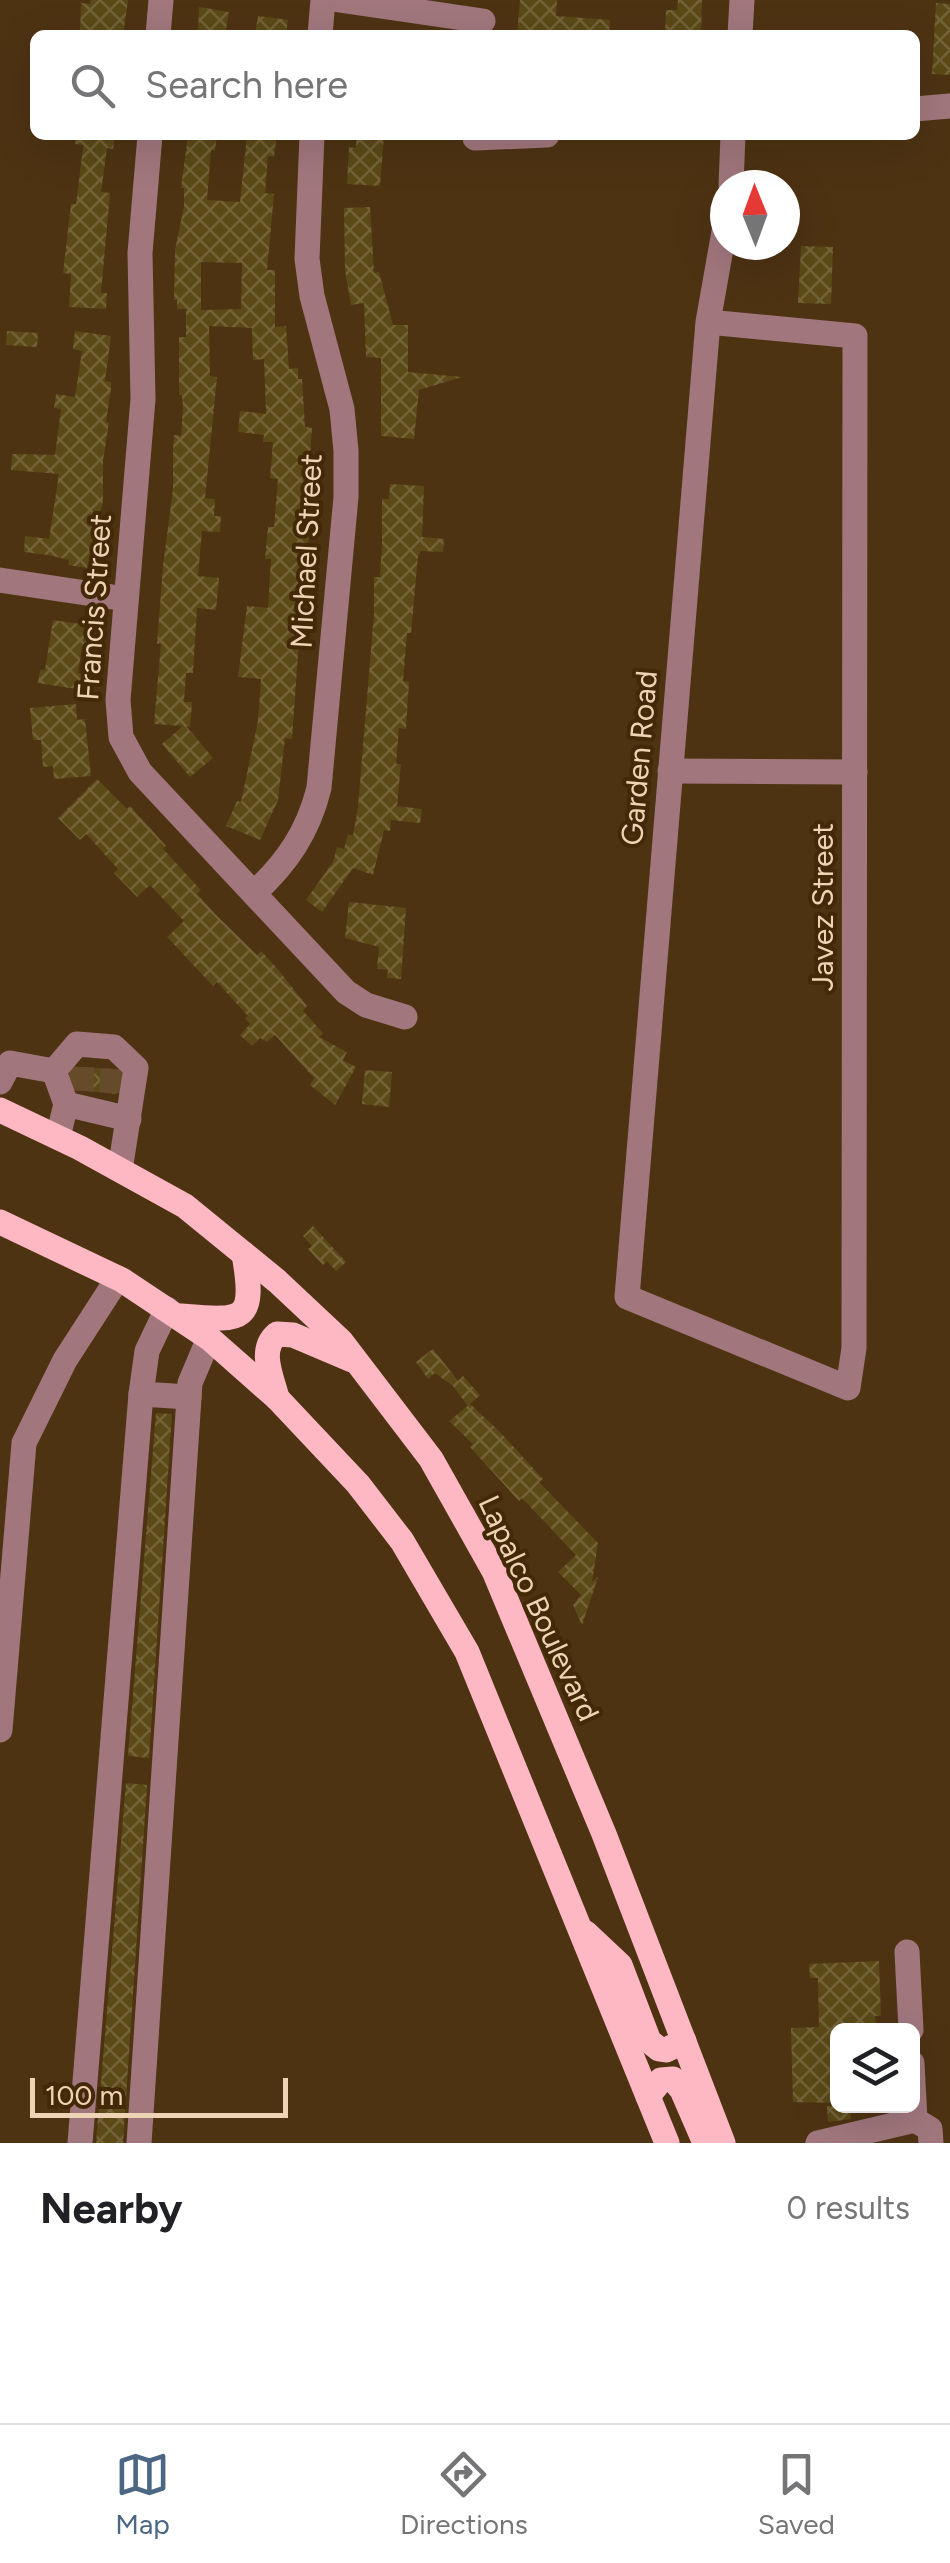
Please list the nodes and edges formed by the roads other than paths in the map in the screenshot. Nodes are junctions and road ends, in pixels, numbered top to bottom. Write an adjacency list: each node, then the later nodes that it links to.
1 (161, 0): 6 (street)
2 (323, 0): 7 (street)
3 (339, 0): 5 (street)
4 (742, 0): 8 (street)
5 (483, 18)
6 (158, 30)
7 (320, 30)
8 (740, 30)
9 (950, 106): 10 (street)
10 (920, 108)
11 (150, 140): 18 (street, Francis Street)
12 (312, 140): 21 (street, Michael Street)
13 (733, 140): 14 (street)
14 (732, 170)
15 (719, 260): 16 (street, Garden Road)
16 (708, 322): 19 (street, Garden Road); 20 (street, Javez Street)
17 (0, 580): 18 (street)
18 (126, 599): 21 (street, Francis Street)
19 (670, 771): 20 (street); 33 (street, Garden Road)
20 (855, 772): 33 (street, Javez Street)
21 (254, 894): 22 (street, Francis Street)
22 (406, 1017)
23 (54, 1071): 24 (street); 25 (street); 25 (street)
24 (0, 1082)
25 (78, 1083): 26 (street); 26 (street); 28 (street)
26 (116, 1089): 29 (street)
27 (0, 1110): 28 (main road, Lapalco Boulevard)
28 (58, 1137): 29 (main road, Lapalco Boulevard)
29 (120, 1170): 31 (main road, Lapalco Boulevard)
30 (0, 1222): 32 (main road)
31 (244, 1254): 34 (main road); 36 (main road, Lapalco Boulevard)
32 (118, 1278): 34 (main road); 40 (street)
33 (626, 1297)
34 (171, 1312): 35 (main road); 37 (street)
35 (209, 1338): 38 (street); 39 (main road)
36 (357, 1362): 39 (main road); 44 (main road, Lapalco Boulevard)
37 (141, 1394): 38 (street); 48 (street)
38 (190, 1397): 49 (street)
39 (277, 1398): 41 (main road)
40 (0, 1730)
41 (579, 1926): 44 (main road); 45 (main road)
42 (907, 1952): 43 (street)
43 (911, 2023)
44 (684, 2041): 52 (main road, Lapalco Boulevard)
45 (648, 2096): 50 (main road); 51 (main road)
46 (916, 2113): 47 (street)
47 (916, 2120): 53 (street); 54 (street)
48 (80, 2143)
49 (139, 2143)
50 (667, 2143)
51 (705, 2143)
52 (723, 2143)
53 (818, 2143)
54 (931, 2143)

